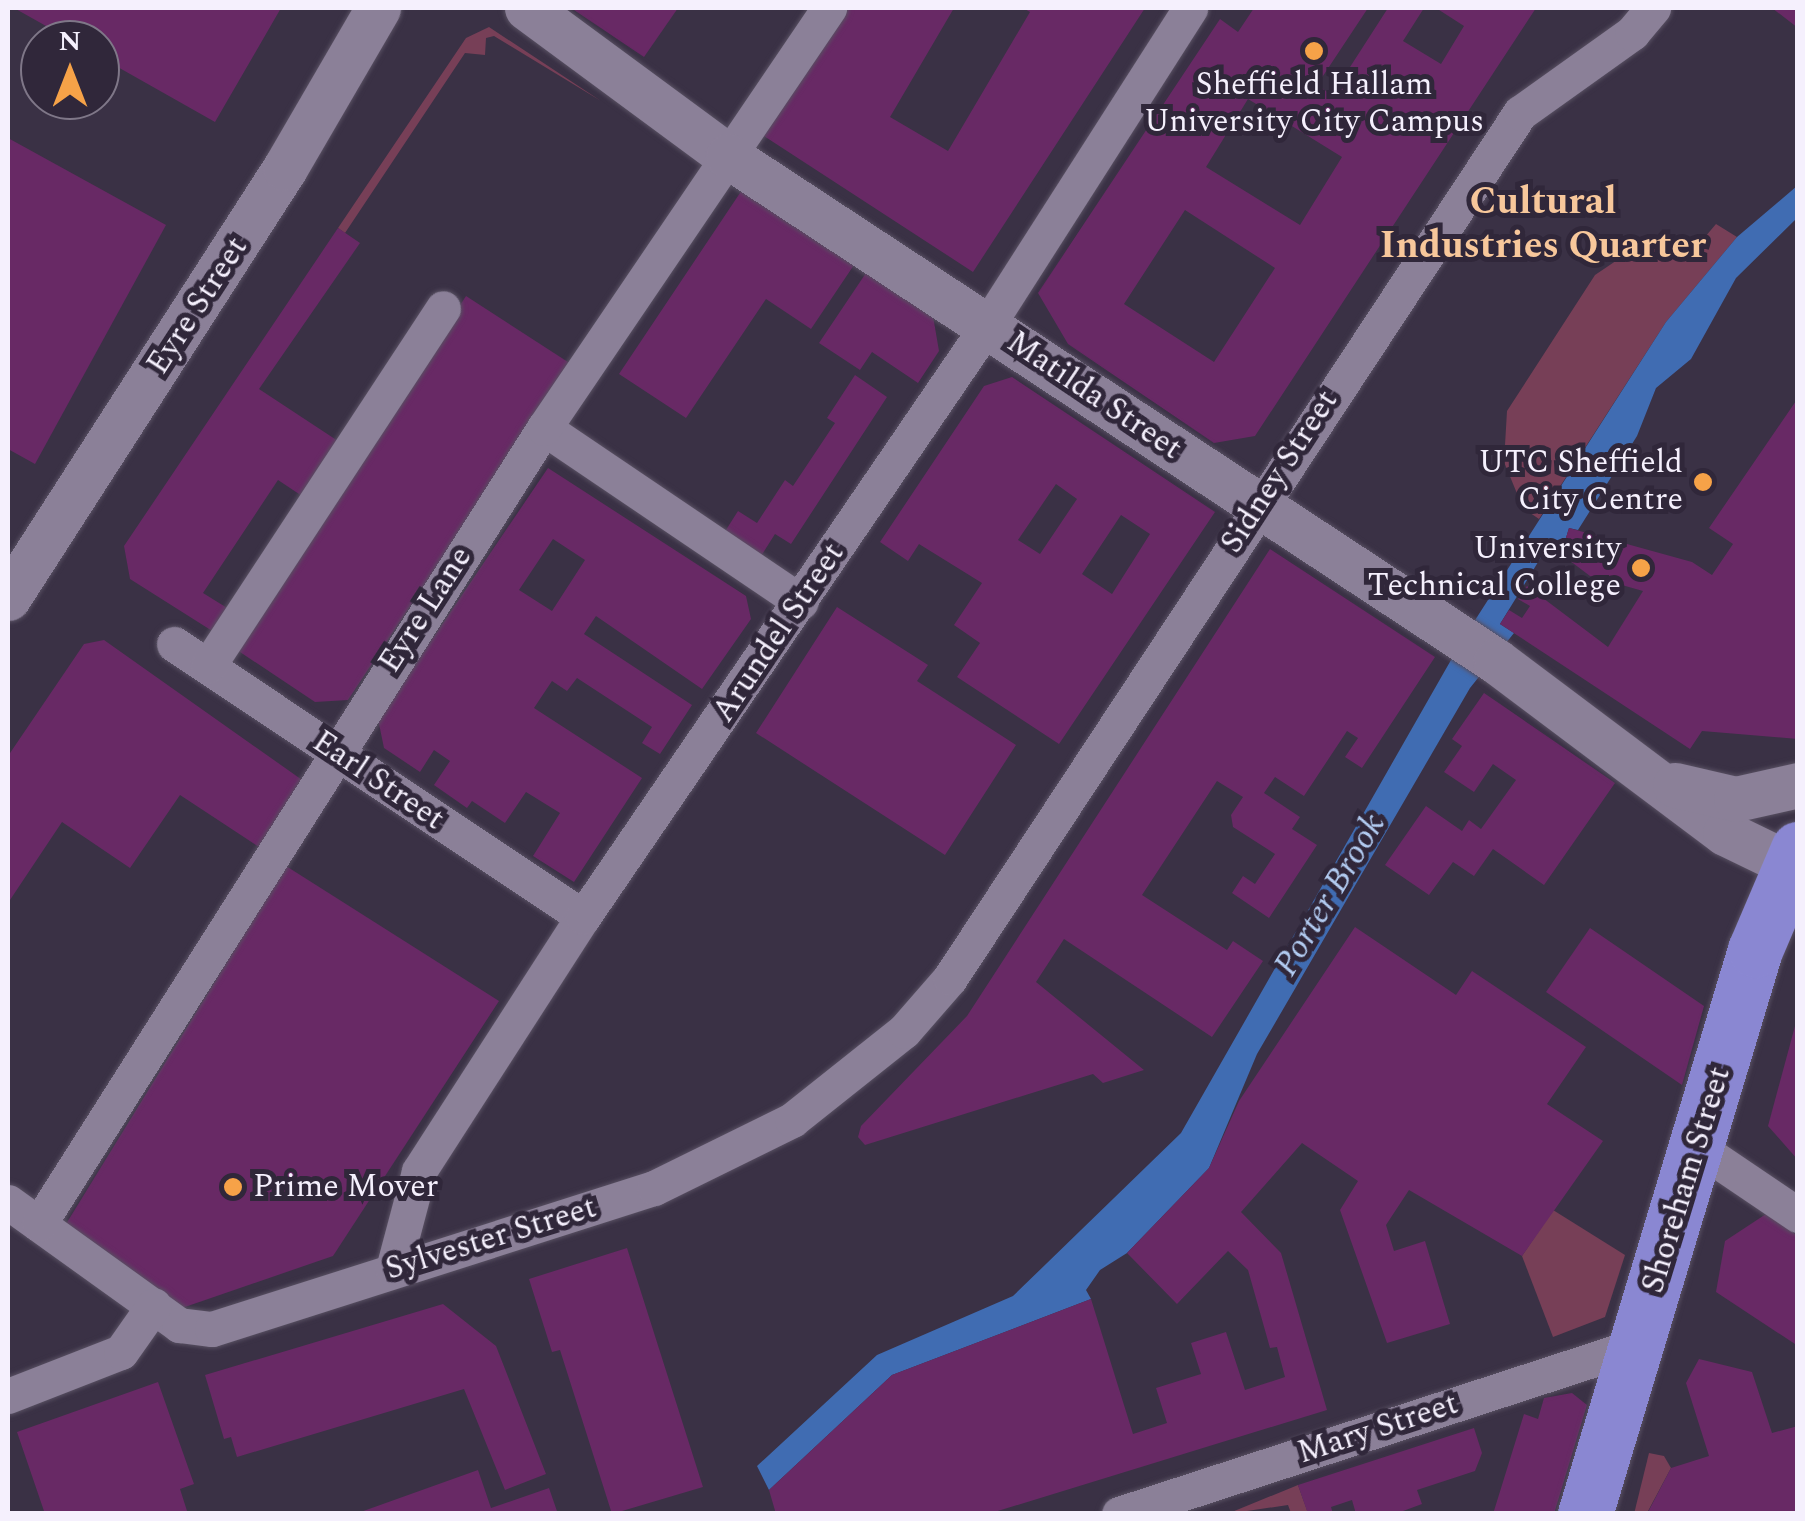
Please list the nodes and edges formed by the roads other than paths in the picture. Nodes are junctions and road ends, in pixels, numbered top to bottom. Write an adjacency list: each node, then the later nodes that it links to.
1 (527, 8): 6 (street, Matilda Street)
2 (830, 8): 6 (street, Eyre Lane)
3 (1190, 8): 8 (street, Arundel Street)
4 (1653, 8): 10 (street, Sidney Street)
5 (381, 9): 11 (street, Eyre Street)
6 (728, 156): 8 (street, Matilda Street); 9 (street, Eyre Lane)
7 (443, 308): 14 (street)
8 (987, 326): 10 (street, Matilda Street); 12 (street, Arundel Street)
9 (544, 428): 12 (street); 15 (street, Eyre Lane)
10 (1258, 505): 16 (street, Matilda Street); 20 (street, Sidney Street)
11 (8, 598)
12 (801, 602): 19 (street, Arundel Street)
13 (174, 644): 14 (street, Earl Street)
14 (208, 666): 15 (street, Earl Street)
15 (334, 753): 19 (street, Earl Street); 24 (street, Eyre Lane)
16 (1664, 781): 17 (street, Matilda Street); 18 (street, Matilda Street)
17 (1798, 785)
18 (1795, 860): 21 (highway, Shoreham Street)
19 (583, 917): 25 (street, Arundel Street)
20 (950, 978): 25 (street, Sylvester Street)
21 (1696, 1146): 23 (street); 27 (highway, Shoreham Street)
22 (8, 1202): 24 (street, Sylvester Street)
23 (1798, 1215)
24 (39, 1224): 26 (street, Sylvester Street)
25 (393, 1269): 26 (street, Sylvester Street)
26 (154, 1305): 28 (street)
27 (1638, 1345): 29 (street, Mary Street); 30 (highway, Shoreham Street)
28 (8, 1396)
29 (1119, 1514)
30 (1585, 1514)

